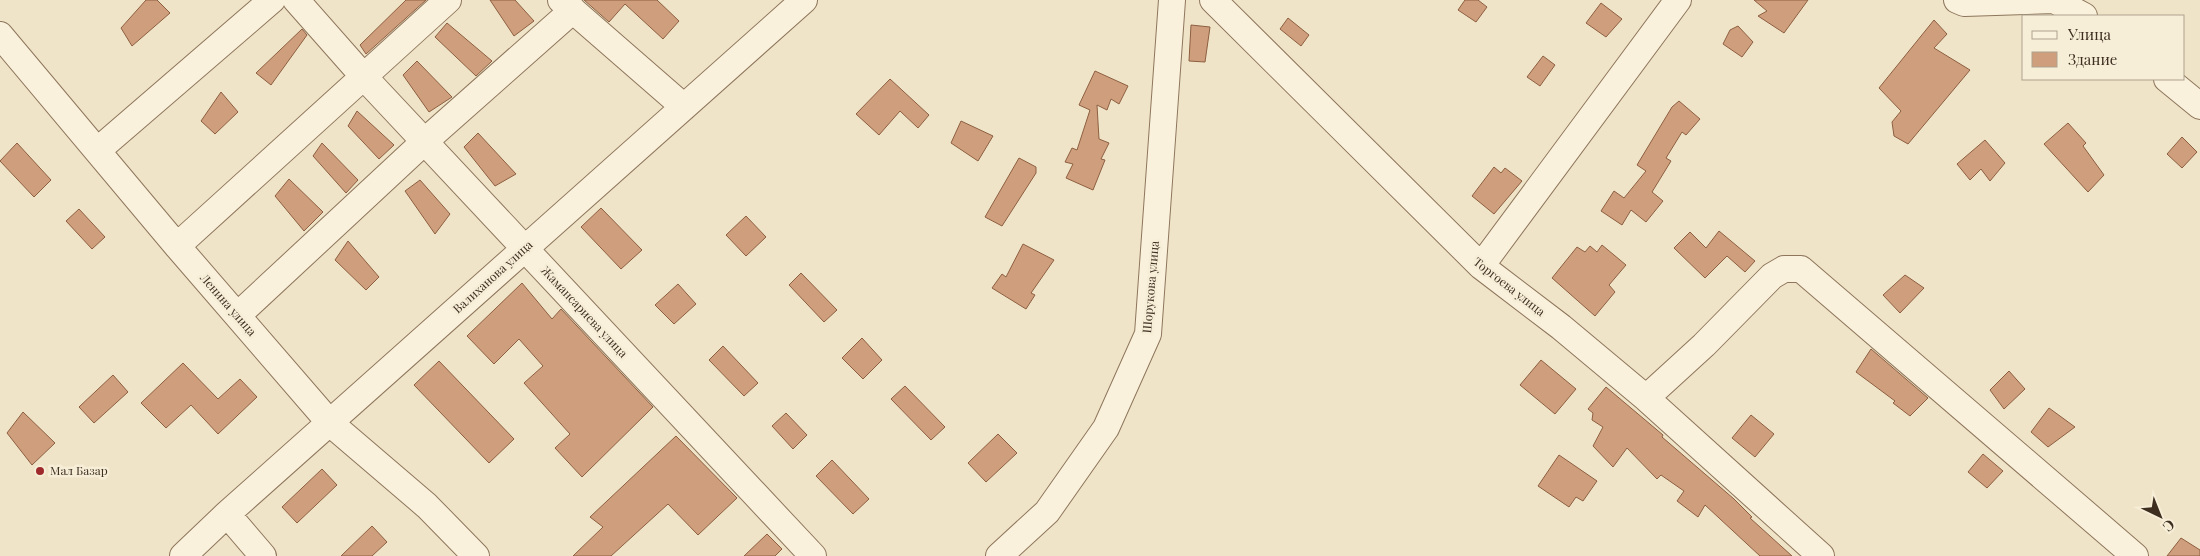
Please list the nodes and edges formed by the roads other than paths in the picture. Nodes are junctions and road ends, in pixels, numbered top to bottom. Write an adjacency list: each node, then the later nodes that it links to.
1 (272, 0): 17 (street)
2 (296, 0): 12 (street, Жамансариева улица)
3 (448, 0): 12 (street)
4 (804, 0): 15 (street, Валиханова улица)
5 (1172, 0): 29 (street, Шорукова улица)
6 (1678, 0): 20 (street)
7 (1957, 0): 10 (street)
8 (1218, 2): 20 (street, Торгоева улица)
9 (567, 5): 15 (street); 16 (street)
10 (2082, 15)
11 (0, 35): 17 (street, Ленина улица)
12 (364, 77): 16 (street, Жамансариева улица); 18 (street)
13 (2168, 80): 14 (street)
14 (2200, 106)
15 (684, 107): 19 (street, Валиханова улица)
16 (424, 142): 19 (street, Жамансариева улица); 21 (street)
17 (98, 150): 18 (street, Ленина улица)
18 (177, 246): 21 (street, Ленина улица)
19 (524, 249): 23 (street, Валиханова улица); 28 (street, Жамансариева улица)
20 (1481, 266): 22 (street, Торгоева улица)
21 (238, 315): 23 (street, Ленина улица)
22 (1646, 398): 30 (street, Торгоева улица); 31 (street)
23 (330, 424): 24 (street, Валиханова улица); 27 (street, Ленина улица)
24 (227, 514): 25 (street, Валиханова улица); 26 (street)
25 (183, 556)
26 (263, 556)
27 (476, 556)
28 (813, 556)
29 (999, 556)
30 (1822, 556)
31 (2135, 556)

